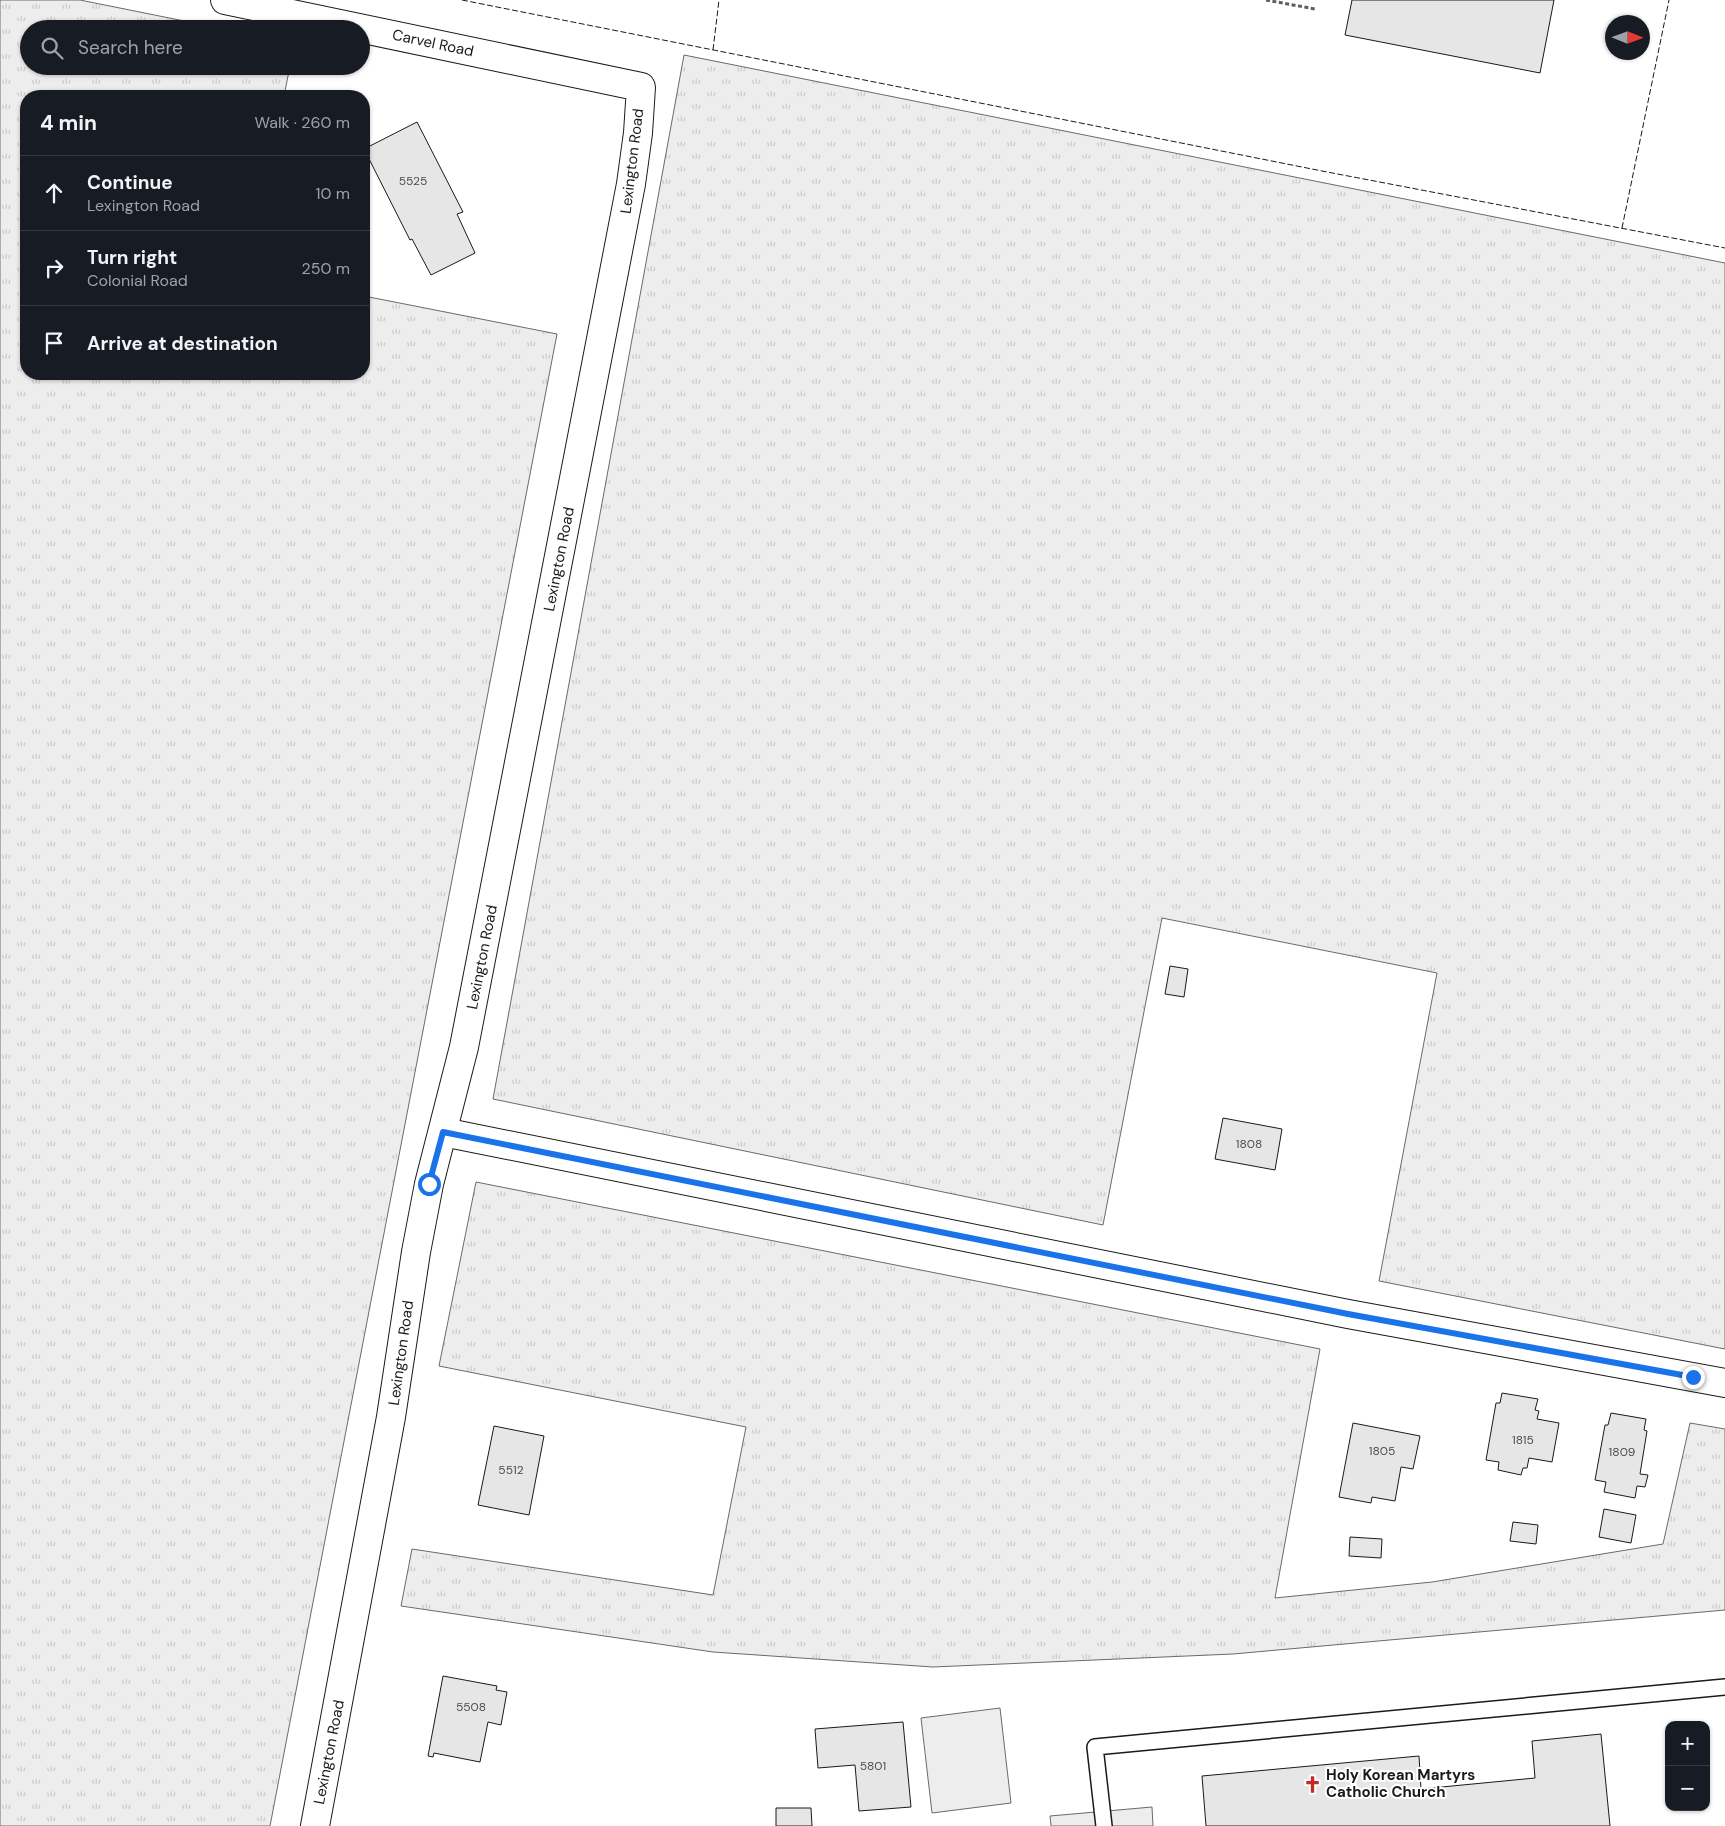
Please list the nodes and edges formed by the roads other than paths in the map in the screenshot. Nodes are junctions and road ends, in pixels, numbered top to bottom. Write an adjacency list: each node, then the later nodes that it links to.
1 (225, 0): 2 (street, Carvel Road)
2 (322, 20)
3 (370, 30): 4 (street, Carvel Road)
4 (640, 86): 5 (street, Lexington Road)
5 (443, 1132): 6 (street); 8 (street, Lexington Road)
6 (1725, 1383)
7 (1725, 1687): 9 (lane)
8 (315, 1826)
9 (1104, 1826)

